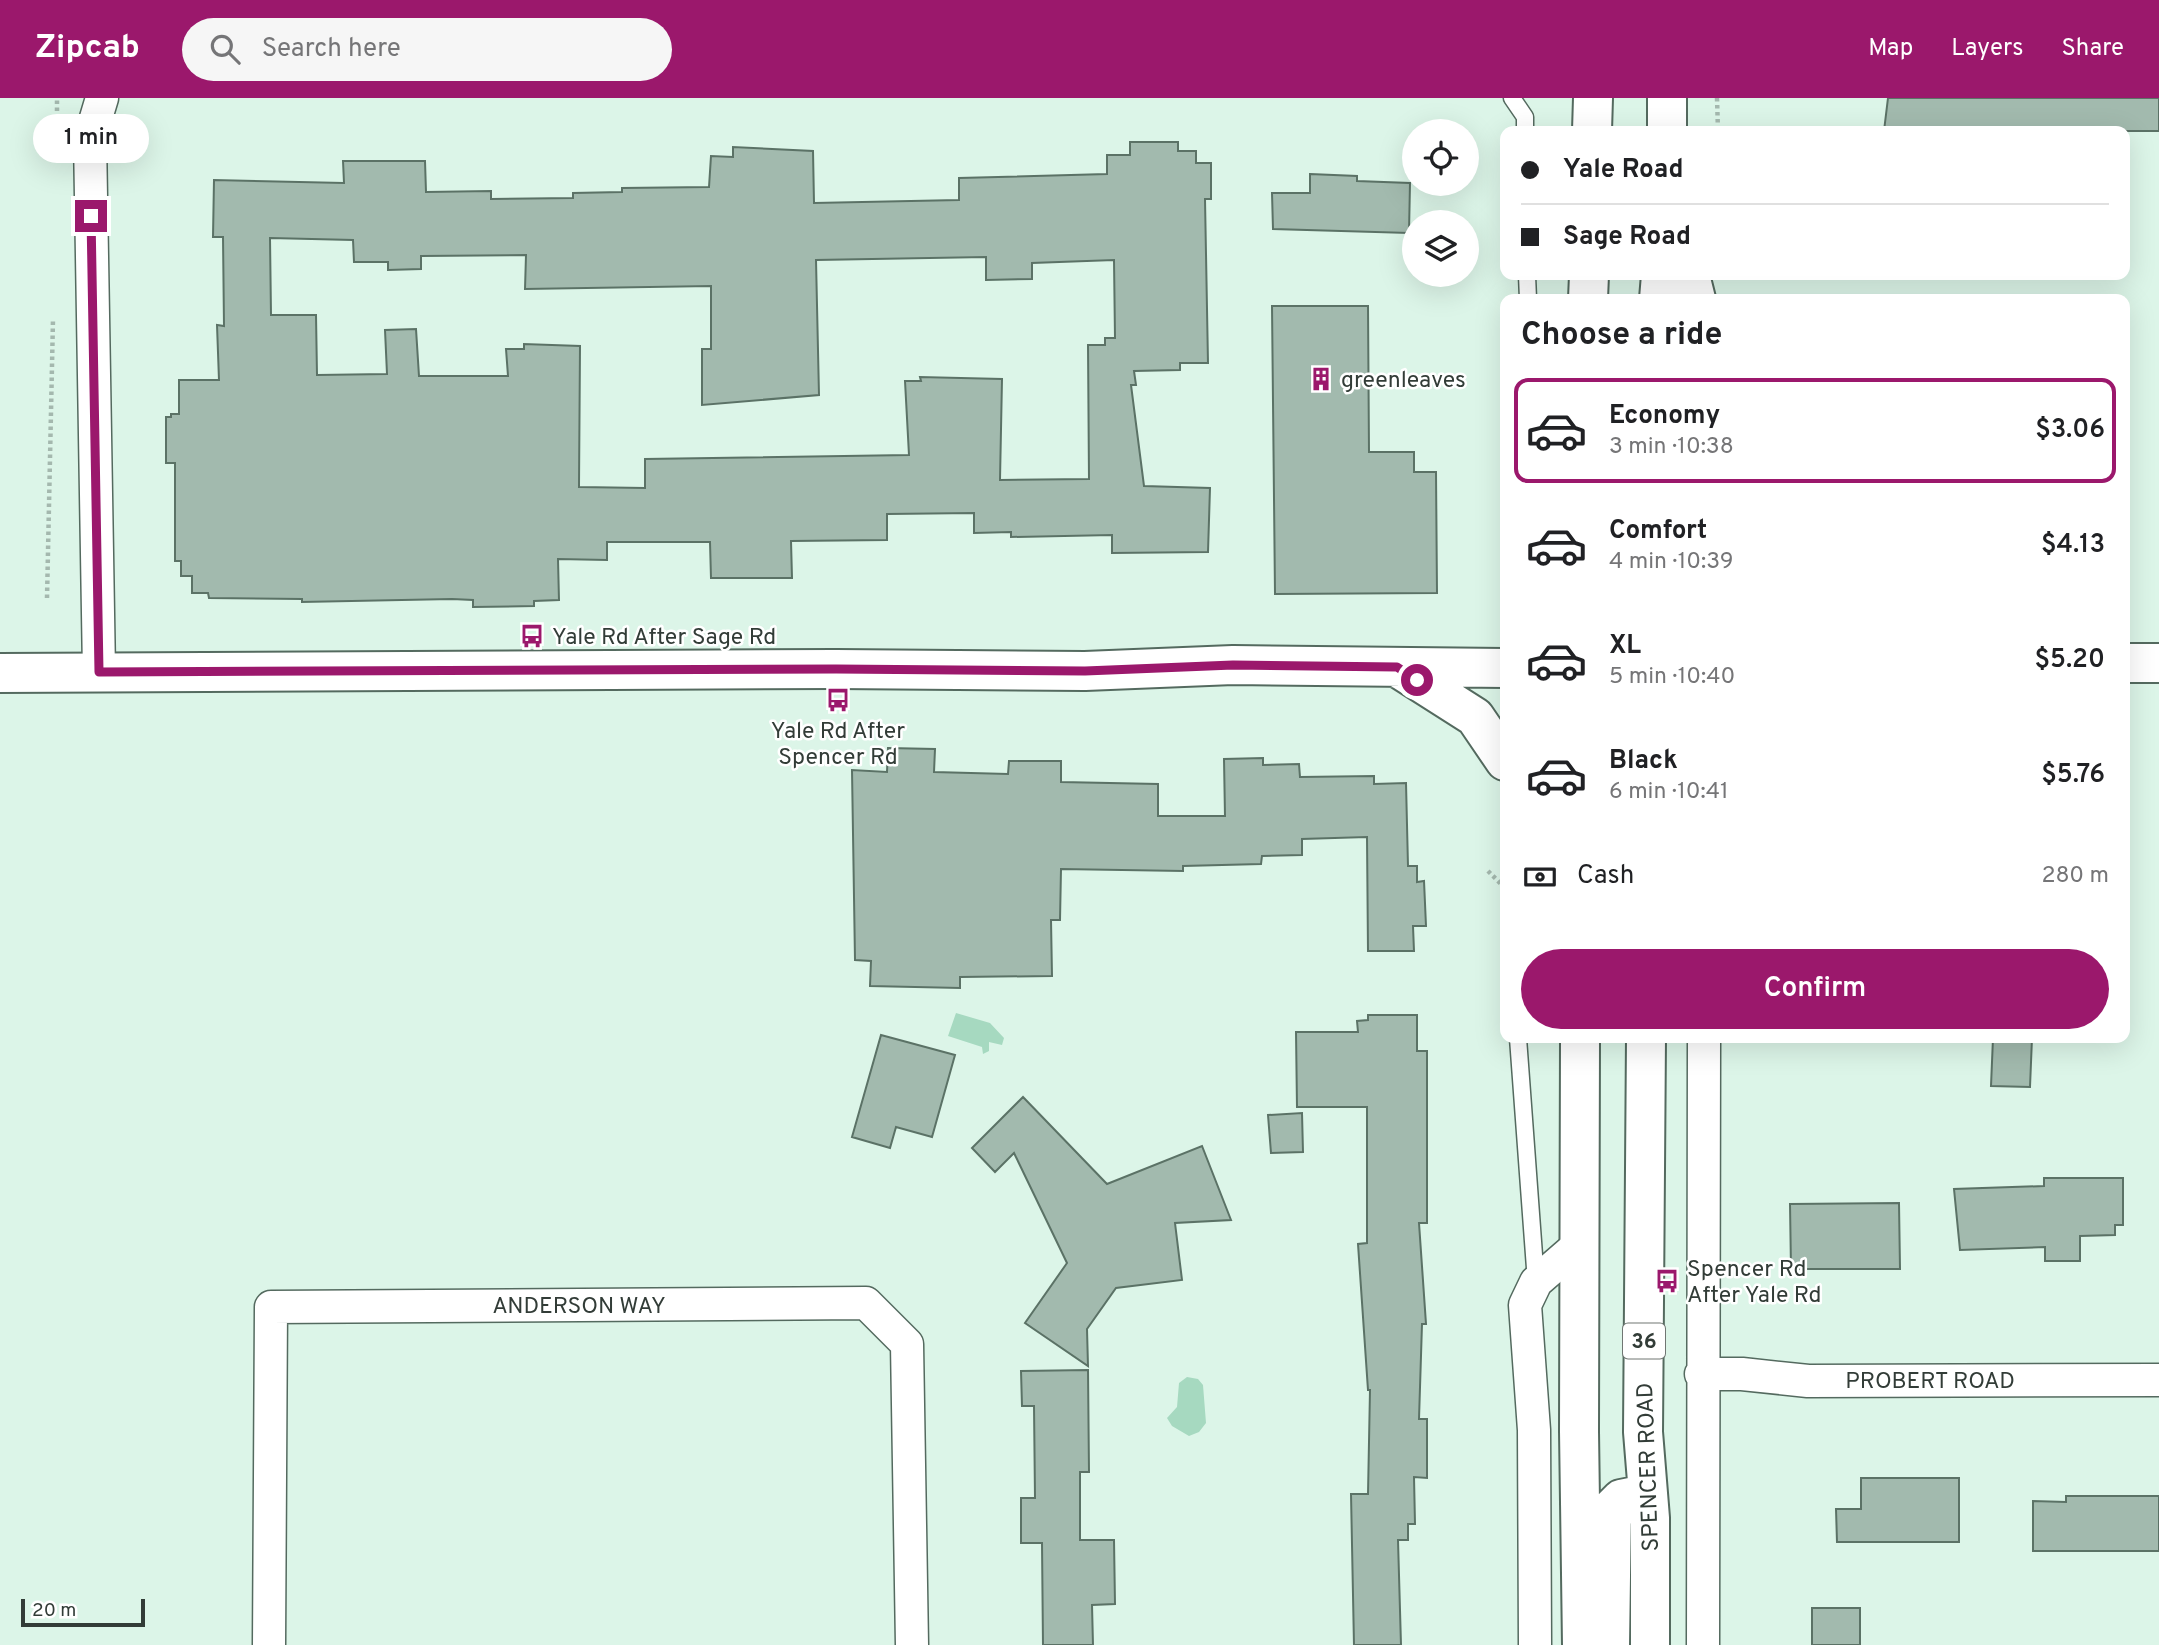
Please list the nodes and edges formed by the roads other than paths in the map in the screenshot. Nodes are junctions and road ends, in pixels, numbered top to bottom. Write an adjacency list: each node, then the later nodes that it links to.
1 (102, 98): 12 (street)
2 (1512, 98): 5 (lane)
3 (1593, 98): 6 (main road)
4 (1667, 98): 7 (main road)
5 (1525, 126)
6 (1592, 126)
7 (1667, 126)
8 (2130, 663): 9 (main road)
9 (2159, 663)
10 (1397, 667): 11 (main road); 12 (main road); 14 (main road)
11 (1500, 668)
12 (99, 672): 13 (main road)
13 (0, 673)
14 (1500, 754)
15 (1518, 1043): 22 (lane)
16 (1556, 1043): 20 (main road)
17 (1580, 1043): 20 (main road)
18 (1646, 1043): 25 (main road, SPENCER ROAD / 36)
19 (1704, 1043): 23 (street)
20 (1578, 1132): 21 (main road)
21 (1581, 1243): 22 (street); 29 (main road)
22 (1536, 1282): 28 (street)
23 (1701, 1374): 24 (street, PROBERT ROAD); 32 (street)
24 (2159, 1380)
25 (1650, 1518): 30 (main road); 31 (main road, SPENCER ROAD / 36)
26 (270, 1645): 27 (street, ANDERSON WAY)
27 (912, 1645)
28 (1535, 1645)
29 (1581, 1645)
30 (1610, 1645)
31 (1650, 1645)
32 (1703, 1645)

